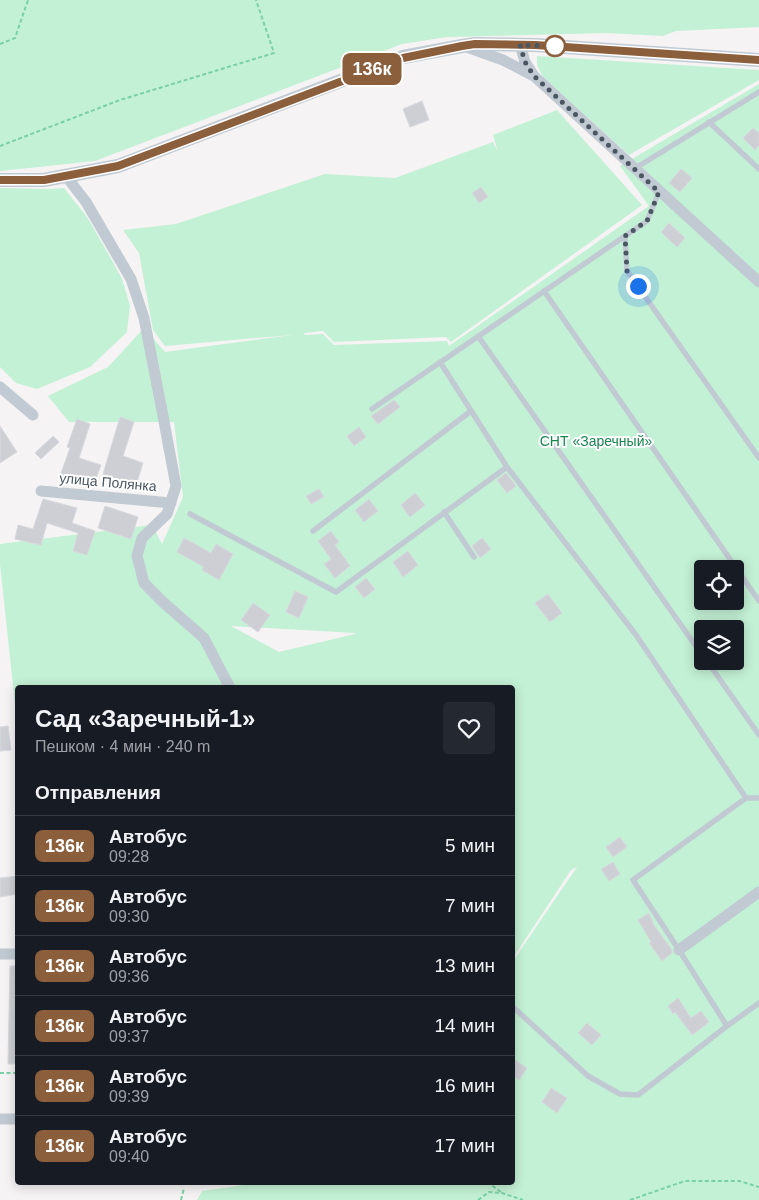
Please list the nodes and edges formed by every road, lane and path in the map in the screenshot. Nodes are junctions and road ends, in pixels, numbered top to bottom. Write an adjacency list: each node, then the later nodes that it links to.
1 (28, 0): 3 (path)
2 (256, 0): 10 (path)
3 (0, 44)
4 (520, 45): 5 (street); 6 (street); 7 (street)
5 (462, 46): 7 (street); 13 (street)
6 (759, 60)
7 (534, 76): 11 (street)
8 (759, 92): 9 (lane)
9 (710, 122): 11 (lane); 12 (lane)
10 (0, 146)
11 (634, 169): 15 (street)
12 (759, 169)
13 (66, 176): 14 (street); 28 (street)
14 (0, 180)
15 (659, 192): 16 (lane); 17 (street)
16 (625, 236): 18 (lane); 25 (lane)
17 (759, 282)
18 (544, 291): 19 (lane); 33 (lane)
19 (478, 336): 20 (lane); 34 (lane)
20 (440, 362): 22 (lane); 23 (lane)
21 (0, 387): 24 (street)
22 (372, 409)
23 (471, 411): 26 (lane); 31 (lane)
24 (33, 416)
25 (759, 458)
26 (507, 467): 29 (lane); 38 (lane)
27 (41, 491): 28 (street, улица Полянка)
28 (171, 503): 36 (street)
29 (444, 512): 30 (lane); 32 (lane)
30 (190, 514)
31 (313, 531)
32 (474, 557)
33 (759, 601)
34 (694, 644)
35 (713, 670): 37 (lane)
36 (228, 685)
37 (759, 735)
38 (746, 798): 39 (lane); 41 (lane)
39 (759, 798)
40 (759, 892): 41 (street)
41 (679, 950): 46 (lane)
42 (0, 954): 43 (street)
43 (15, 954)
44 (759, 1002): 46 (lane)
45 (515, 1009): 46 (lane)
46 (727, 1026)
47 (0, 1073): 48 (path)
48 (15, 1073)
49 (0, 1119): 50 (street)
50 (15, 1119)
51 (491, 1185): 54 (path)
52 (759, 1187): 58 (path)
53 (184, 1188): 55 (path)
54 (502, 1193): 56 (path); 57 (path)
55 (182, 1200)
56 (478, 1200)
57 (523, 1200)
58 (630, 1200)

